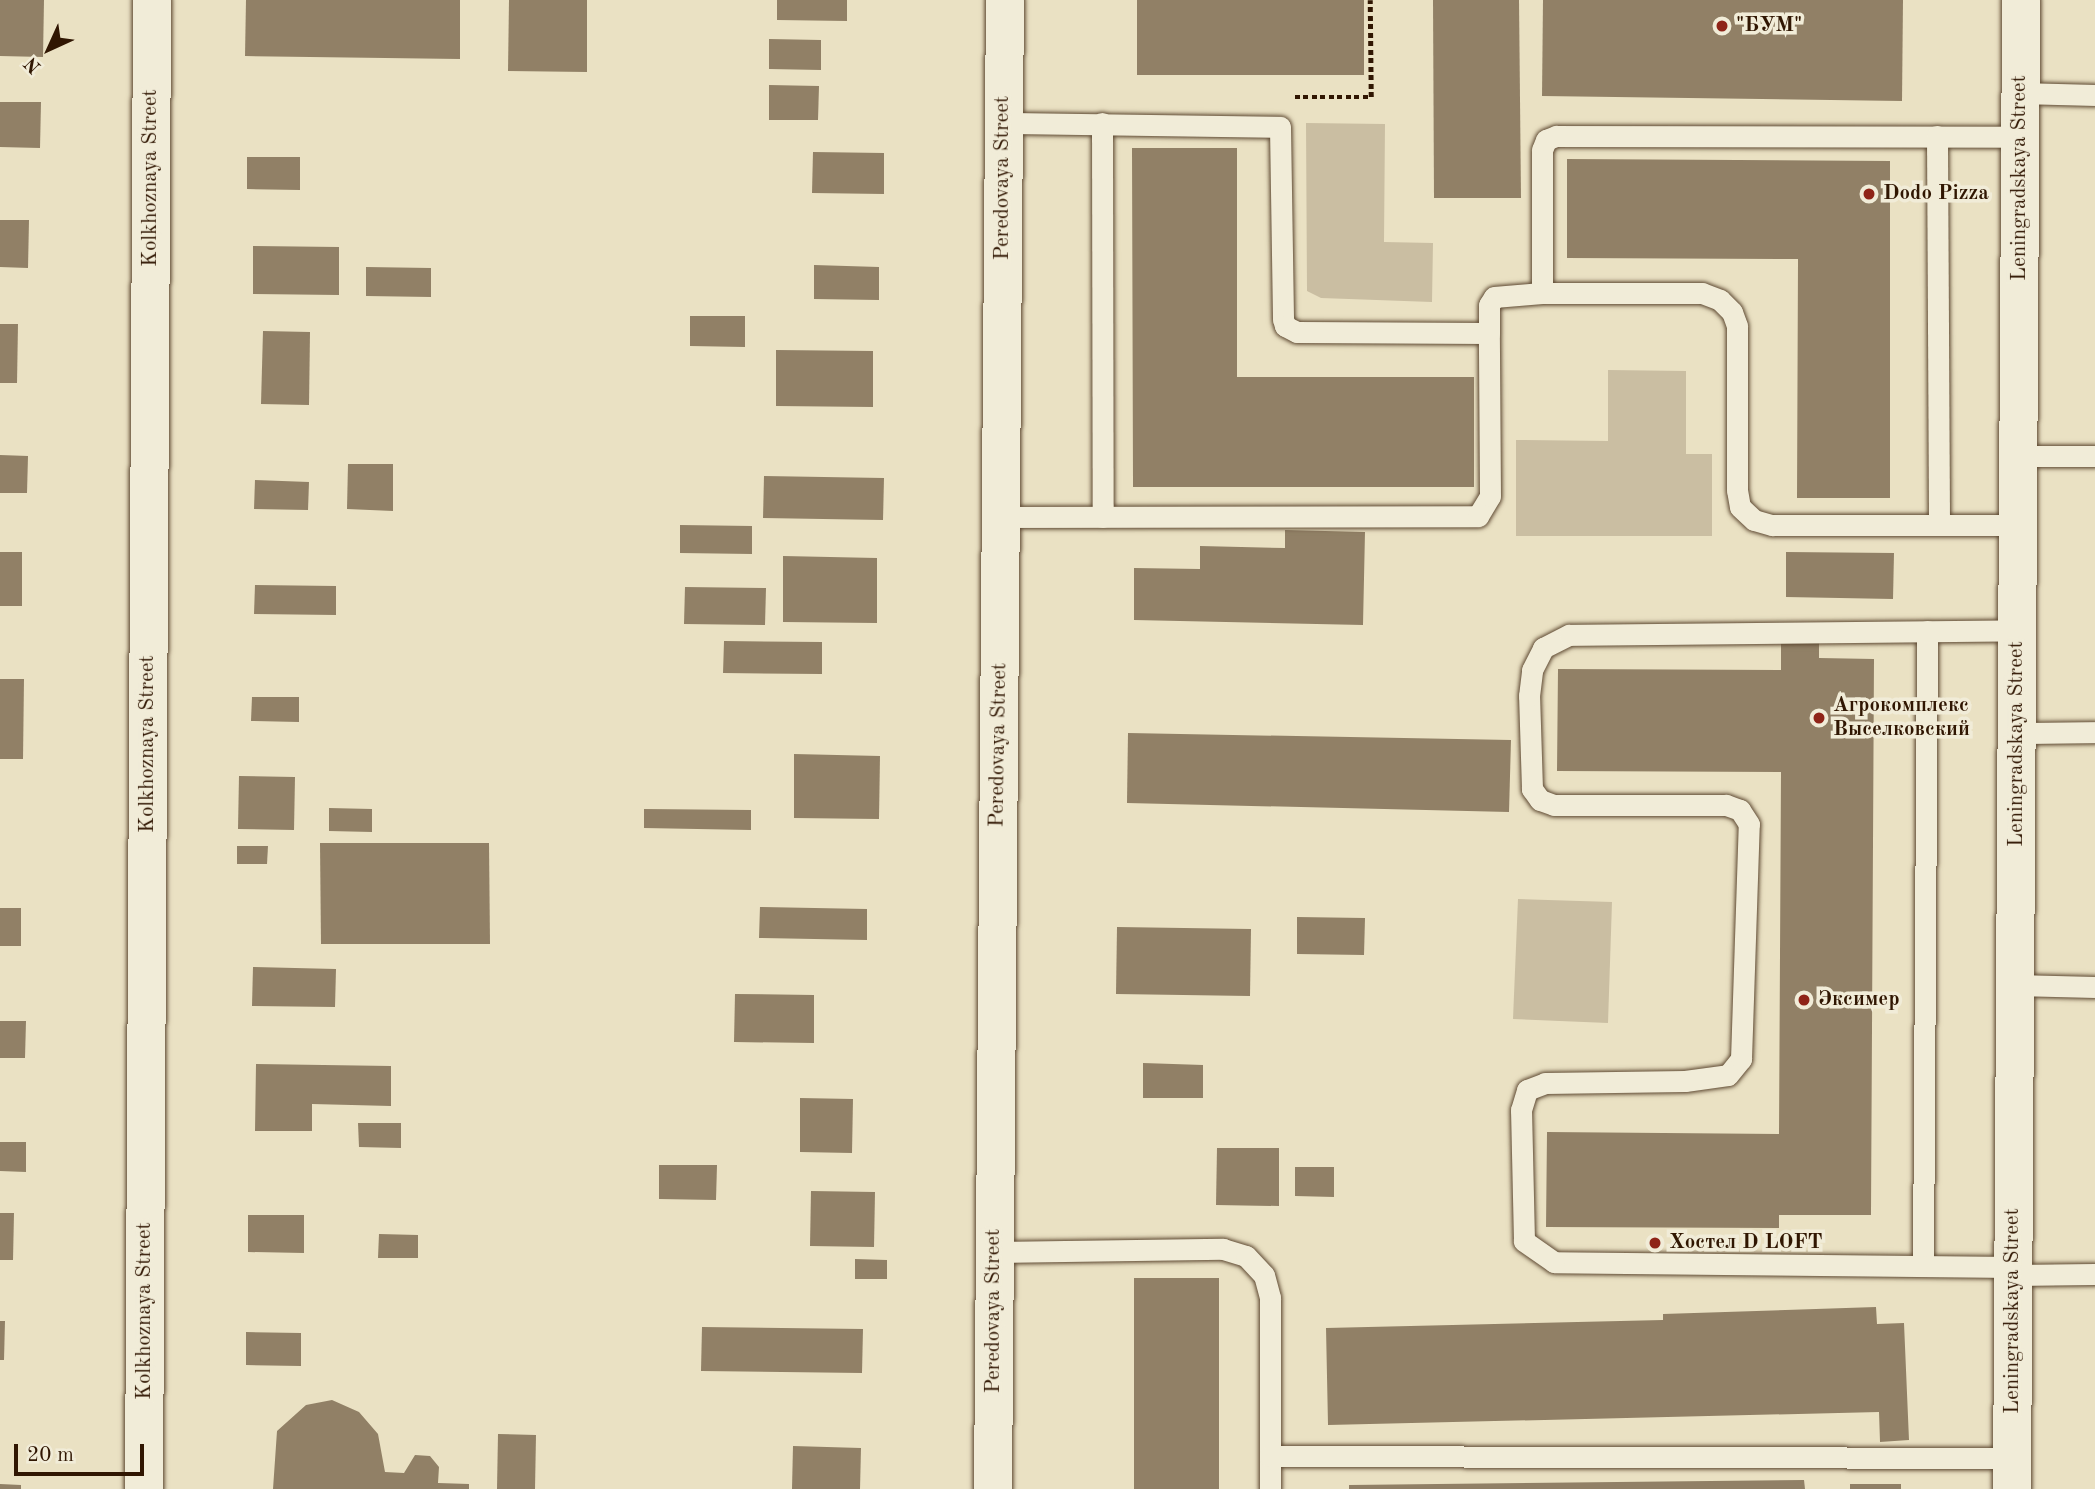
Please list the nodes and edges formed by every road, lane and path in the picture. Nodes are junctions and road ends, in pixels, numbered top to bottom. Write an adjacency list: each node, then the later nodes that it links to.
1 (152, 0): 32 (street, Kolkhoznaya Street)
2 (1004, 0): 7 (street, Peredovaya Street)
3 (1370, 0): 9 (path)
4 (2021, 0): 5 (street, Leningradskaya Street)
5 (2020, 93): 6 (lane); 11 (street, Leningradskaya Street)
6 (2095, 95)
7 (1004, 123): 8 (lane); 16 (street, Peredovaya Street)
8 (1102, 123): 9 (lane); 17 (lane)
9 (1272, 124): 13 (lane)
10 (1937, 136): 11 (lane); 12 (lane); 18 (lane)
11 (2020, 137): 14 (street, Leningradskaya Street)
12 (1542, 293): 13 (lane); 18 (lane)
13 (1489, 333): 17 (lane)
14 (2019, 456): 15 (lane); 19 (street, Leningradskaya Street)
15 (2095, 456)
16 (1001, 517): 17 (lane); 26 (street, Peredovaya Street)
17 (1103, 517)
18 (1939, 525): 19 (lane)
19 (2018, 525): 20 (street, Leningradskaya Street)
20 (2017, 630): 21 (lane); 23 (street, Leningradskaya Street)
21 (1927, 631): 27 (lane); 27 (lane)
22 (2095, 732): 23 (lane)
23 (2017, 733): 24 (street, Leningradskaya Street)
24 (2015, 985): 25 (lane); 28 (street, Leningradskaya Street)
25 (2095, 987)
26 (995, 1252): 30 (lane); 33 (street, Peredovaya Street)
27 (1923, 1266): 28 (lane)
28 (2013, 1271): 29 (lane); 31 (street, Leningradskaya Street)
29 (2095, 1275)
30 (1270, 1456): 31 (lane); 34 (lane)
31 (2012, 1474)
32 (144, 1489)
33 (993, 1489)
34 (1270, 1489)

